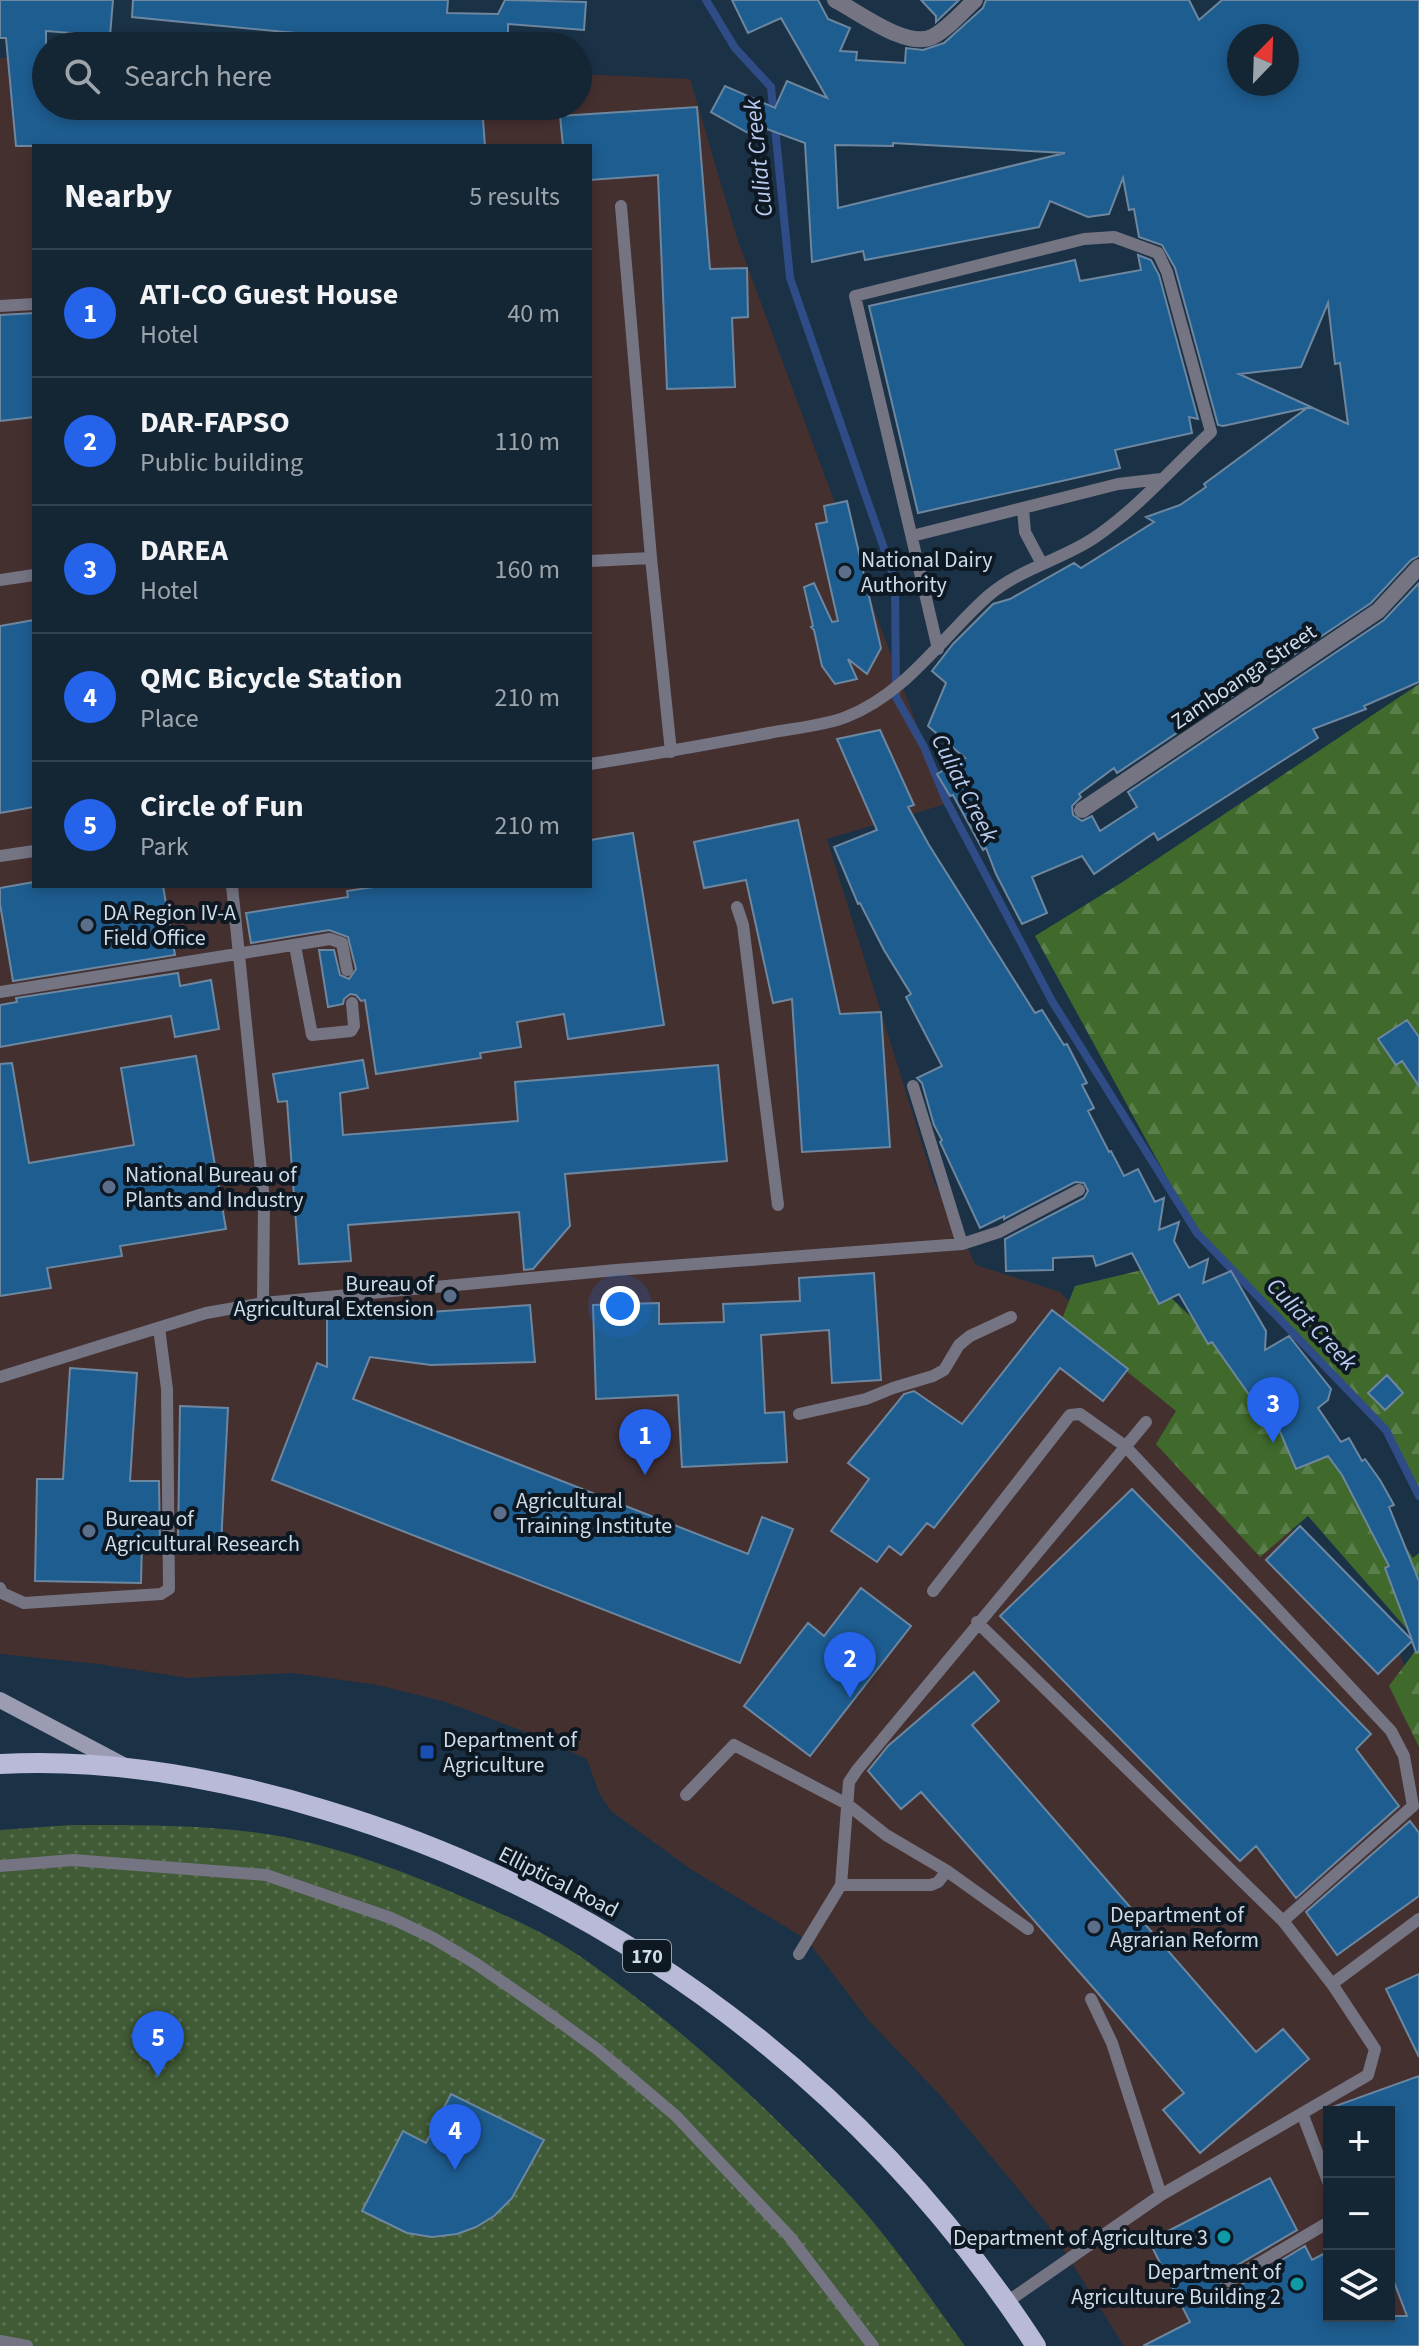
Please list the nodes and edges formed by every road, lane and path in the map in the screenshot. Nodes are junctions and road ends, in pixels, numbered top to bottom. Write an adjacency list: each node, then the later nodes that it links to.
1 (835, 0): 2 (street)
2 (975, 0)
3 (621, 206): 9 (lane)
4 (32, 304): 5 (lane)
5 (0, 306)
6 (1161, 479): 7 (lane); 8 (lane); 11 (lane)
7 (1023, 509): 8 (lane); 11 (lane)
8 (912, 536): 15 (lane)
9 (651, 558): 10 (lane); 16 (lane)
10 (592, 561)
11 (1042, 564): 15 (lane)
12 (1419, 567): 18 (street, Zamboanga Street)
13 (32, 575): 14 (lane)
14 (0, 580)
15 (938, 649): 16 (lane)
16 (671, 752): 17 (lane)
17 (592, 764)
18 (1082, 810)
19 (32, 851): 20 (lane)
20 (0, 856)
21 (232, 888): 24 (lane)
22 (737, 907): 30 (lane)
23 (295, 946): 24 (lane); 25 (lane); 27 (lane)
24 (237, 954): 26 (lane); 32 (lane)
25 (347, 970)
26 (0, 992)
27 (352, 1003)
28 (913, 1086): 31 (lane)
29 (1079, 1190): 31 (lane)
30 (778, 1205)
31 (962, 1244): 32 (lane)
32 (263, 1303): 34 (lane)
33 (1011, 1317): 36 (lane)
34 (159, 1328): 35 (lane); 39 (lane)
35 (0, 1377)
36 (799, 1414)
37 (1146, 1422): 38 (lane)
38 (1125, 1446): 40 (lane); 41 (lane); 51 (lane)
39 (0, 1588)
40 (933, 1591)
41 (977, 1622): 46 (lane); 51 (lane)
42 (0, 1700): 44 (main road)
43 (0, 1764): 44 (main road, Elliptical Road / 170)
44 (130, 1768): 61 (main road, Elliptical Road / 170)
45 (686, 1795): 46 (lane)
46 (847, 1804): 48 (lane); 49 (lane)
47 (0, 1866): 64 (lane)
48 (947, 1871): 49 (lane); 52 (lane)
49 (841, 1885): 53 (lane)
50 (1419, 1919): 54 (lane)
51 (1283, 1921): 54 (lane)
52 (1028, 1929)
53 (799, 1954)
54 (1332, 1984): 56 (lane)
55 (1091, 1999): 58 (lane)
56 (1302, 2113): 57 (lane); 58 (lane)
57 (1327, 2178)
58 (1161, 2195): 61 (lane)
59 (1323, 2226): 60 (lane)
60 (1229, 2281)
61 (1007, 2302): 65 (main road, Elliptical Road / 170)
62 (0, 2341): 63 (lane)
63 (27, 2346)
64 (873, 2346)
65 (1036, 2346)

